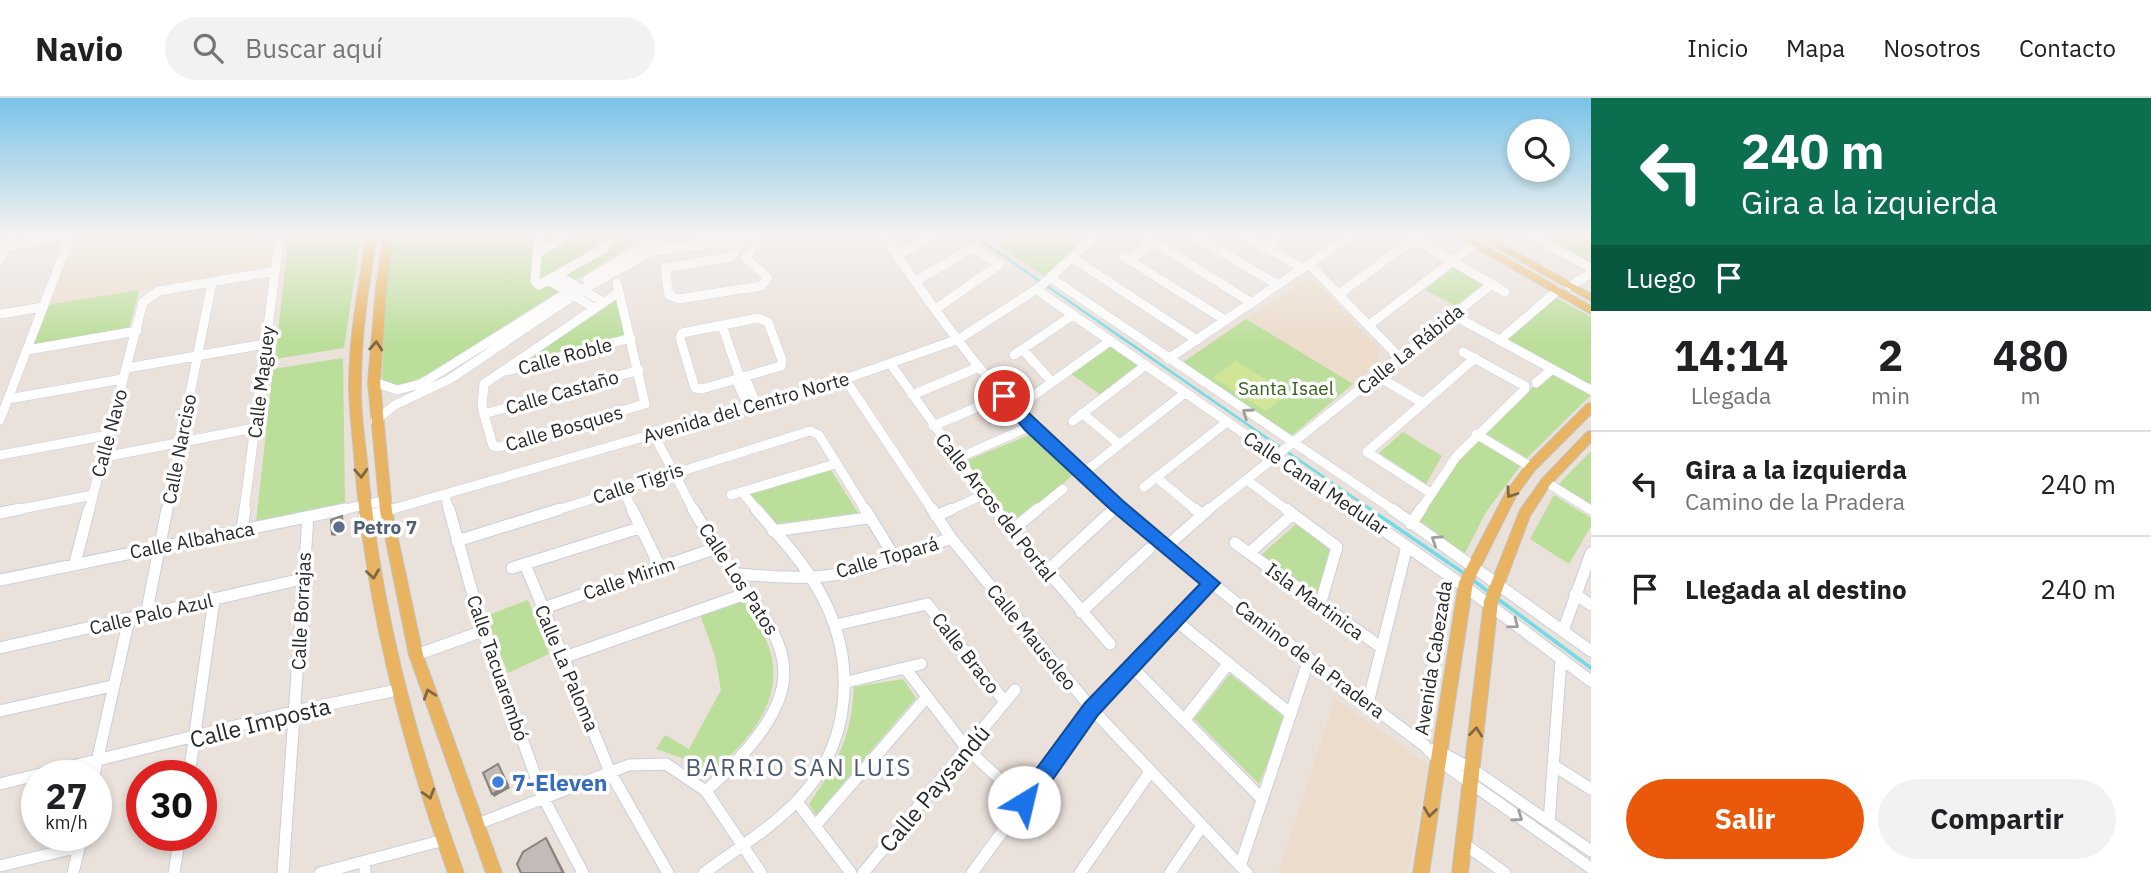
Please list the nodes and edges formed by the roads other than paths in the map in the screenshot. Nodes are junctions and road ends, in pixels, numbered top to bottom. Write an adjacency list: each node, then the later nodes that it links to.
1 (58, 270): 43 (street)
2 (366, 270): 130 (main road, one-way to 130)
3 (383, 270): 79 (main road, one-way to 3)
4 (536, 270): 29 (street)
5 (568, 270): 27 (street)
6 (607, 270): 36 (street)
7 (615, 270): 36 (street)
8 (664, 270): 9 (street)
9 (759, 270)
10 (908, 270): 30 (street, Camino de la Pradera)
11 (934, 270): 30 (street)
12 (994, 270): 45 (street)
13 (1061, 270): 28 (street, Avenida del Centro Norte)
14 (1091, 270): 56 (street)
15 (1145, 270): 50 (street)
16 (1199, 270): 42 (street)
17 (1253, 270): 33 (street)
18 (1300, 270): 33 (street)
19 (1311, 270): 39 (street)
20 (1369, 270): 39 (street)
21 (1439, 270): 52 (street)
22 (1467, 270): 32 (street)
23 (1523, 270): 38 (main road)
24 (1538, 270): 34 (main road)
25 (276, 271): 31 (street); 59 (street, Calle Maguey)
26 (1591, 271): 34 (street)
27 (559, 276): 29 (street); 36 (street)
28 (1050, 279): 35 (street, Avenida del Centro Norte); 67 (street, Calle Canal Medular)
29 (550, 281): 36 (street)
30 (916, 281): 45 (street, Camino de la Pradera)
31 (212, 282): 53 (street, Calle Navo); 64 (street, Calle Narciso)
32 (1492, 284): 37 (street); 49 (street, Calle La Rábida)
33 (1278, 285): 42 (street)
34 (1570, 286): 40 (main road)
35 (1039, 288): 48 (street, Calle Canal Medular); 55 (street, Avenida del Centro Norte)
36 (576, 290): 41 (street); 44 (street); 86 (street)
37 (1505, 292)
38 (1557, 292): 46 (main road); 57 (street)
39 (1339, 294): 52 (street)
40 (1591, 299)
41 (603, 302): 44 (street, Calle Bosques); 54 (street, Calle Bosques)
42 (1252, 303): 50 (street)
43 (43, 307): 47 (street); 61 (street)
44 (594, 308): 74 (street, Calle Bosques)
45 (937, 308): 55 (street, Camino de la Pradera)
46 (1591, 311)
47 (0, 314)
48 (1073, 315): 58 (street, Calle Canal Medular); 60 (street)
49 (1453, 315): 57 (street); 65 (street, Calle La Rábida)
50 (1226, 320): 56 (street)
51 (723, 325): 76 (street); 76 (street); 76 (street)
52 (1369, 325): 65 (street)
53 (137, 331): 61 (street); 71 (street, Calle Navo)
54 (631, 338): 73 (street, Calle Bosques); 74 (street, Calle Roble)
55 (959, 339): 68 (street, Avenida del Centro Norte); 70 (street, Camino de la Pradera)
56 (1197, 340): 67 (street)
57 (1500, 340): 72 (street)
58 (1110, 341): 69 (street, Calle Canal Medular); 80 (street)
59 (265, 344): 64 (street); 102 (street, Calle Maguey)
60 (1023, 349): 63 (street); 80 (street)
61 (27, 350): 82 (street)
62 (1463, 352): 66 (street)
63 (1014, 355)
64 (197, 357): 71 (street); 107 (street, Calle Narciso)
65 (1400, 358): 75 (street, Calle La Rábida)
66 (1475, 358): 90 (street); 104 (street)
67 (1168, 359): 109 (street, Calle Canal Medular, one-way to 67)
68 (890, 363): 78 (street, Avenida del Centro Norte); 87 (street, Calle Arcos del Portal)
69 (1146, 365): 85 (street, Calle Canal Medular); 94 (street)
70 (979, 367): 87 (street); 88 (street, Camino de la Pradera)
71 (127, 368): 77 (street, Calle Navo)
72 (1552, 369): 81 (street); 83 (street)
73 (639, 370): 95 (street, Calle Castaño); 95 (street, Calle Bosques)
74 (499, 373): 95 (street, Calle Bosques)
75 (1377, 376): 90 (street); 109 (street, Calle La Rábida)
76 (740, 378): 91 (street)
77 (123, 379): 89 (street); 105 (street, Calle Navo)
78 (845, 379): 91 (street, Avenida del Centro Norte); 133 (street, Calle Mausoleo)
79 (374, 382): 86 (street); 97 (main road)
80 (1052, 382): 93 (street)
81 (1536, 383)
82 (11, 389): 84 (street); 89 (street)
83 (1591, 390)
84 (0, 391)
85 (1185, 393): 99 (street, Calle Canal Medular); 108 (street)
86 (408, 395): 97 (street)
87 (912, 395): 100 (street, Calle Arcos del Portal)
88 (1004, 396): 93 (street, Camino de la Pradera); 100 (street)
89 (8, 399): 96 (street)
90 (1423, 403): 123 (street)
91 (752, 404): 103 (street, Avenida del Centro Norte)
92 (1591, 407): 114 (main road, Avenida Cabezada)
93 (1016, 408): 101 (street, Camino de la Pradera)
94 (1082, 413): 98 (street); 108 (street)
95 (484, 414)
96 (0, 420)
97 (375, 421): 127 (main road)
98 (1073, 421)
99 (1227, 422): 109 (street, Calle Canal Medular); 117 (street)
100 (933, 426): 112 (street, Calle Arcos del Portal)
101 (1031, 426): 112 (street); 116 (street, Camino de la Pradera)
102 (256, 428): 107 (street); 139 (street, Calle Maguey)
103 (653, 433): 115 (street, Calle Los Patos); 125 (street, Avenida del Centro Norte)
104 (1476, 434): 114 (street); 123 (street)
105 (108, 435): 110 (street); 111 (street, Calle Navo)
106 (1591, 435): 119 (main road)
107 (178, 443): 111 (street); 145 (street, Calle Narciso)
108 (1119, 444): 116 (street)
109 (1283, 450): 118 (street, Calle La Rábida); 137 (street, Calle Canal Medular); 146 (street, Calle Canal Medular)
110 (0, 455)
111 (104, 457): 124 (street, Calle Navo)
112 (956, 459): 126 (street, Calle Arcos del Portal)
113 (835, 464): 115 (street, Calle Tigris); 136 (street); 141 (street)
114 (1531, 467): 159 (main road, Avenida Cabezada, one-way to 159)
115 (672, 471): 121 (street, Calle Tigris); 148 (street, Calle Los Patos)
116 (1082, 474): 128 (street, Camino de la Pradera)
117 (1157, 478): 120 (street); 134 (street)
118 (1247, 480): 132 (street); 134 (street, Calle La Rábida)
119 (1546, 482): 129 (street); 166 (main road)
120 (1144, 487)
121 (622, 488): 138 (street); 143 (street, Calle Tigris)
122 (1063, 489): 140 (street)
123 (1429, 492): 137 (street)
124 (93, 495): 131 (street); 153 (street, Calle Navo)
125 (445, 495): 127 (street, Avenida del Centro Norte); 143 (street, Calle Tacuarembó)
126 (983, 495): 133 (street); 140 (street, Calle Arcos del Portal)
127 (385, 506): 130 (street, Calle Albahaca); 183 (main road)
128 (1117, 506): 147 (street, Camino de la Pradera); 157 (street)
129 (1591, 510)
130 (363, 512): 135 (street, Calle Albahaca); 194 (main road, one-way to 194)
131 (0, 513)
132 (1293, 514): 150 (street); 169 (street)
133 (936, 516): 142 (street, Calle Mausoleo)
134 (1202, 516): 147 (street, Calle La Rábida)
135 (308, 517): 139 (street, Calle Albahaca); 162 (street, Calle Borrajas)
136 (868, 518): 141 (street); 152 (street)
137 (1410, 524): 159 (street, Calle Canal Medular, one-way to 137)
138 (639, 528): 154 (street); 156 (street)
139 (242, 530): 145 (street, Calle Albahaca)
140 (1012, 530): 157 (street, Calle Arcos del Portal)
141 (773, 531): 160 (street)
142 (951, 538): 152 (street, Calle Topará); 199 (street, Calle Mausoleo)
143 (457, 541): 177 (street, Calle Tacuarembó)
144 (1235, 543): 150 (street, Isla Martinica)
145 (160, 545): 153 (street, Calle Albahaca); 173 (street, Calle Narciso)
146 (1407, 545): 159 (street, Calle Canal Medular); 181 (street)
147 (1166, 547): 163 (street, Camino de la Pradera)
148 (716, 548): 156 (street, Calle Mirim); 158 (street, Calle Los Patos)
149 (1149, 549): 172 (street)
150 (1249, 553): 169 (street, Isla Martinica)
151 (1590, 555): 167 (street)
152 (895, 558): 160 (street, Calle Topará)
153 (75, 564): 161 (street, Calle Albahaca)
154 (525, 564): 155 (street); 171 (street, Calle La Paloma)
155 (512, 568)
156 (660, 568): 171 (street, Calle Mirim)
157 (1047, 571): 172 (street, Calle Arcos del Portal)
158 (738, 574): 160 (street, Calle Topará); 165 (street, Calle Los Patos)
159 (1468, 575): 166 (street, Calle Canal Medular); 166 (street, Calle Canal Medular); 206 (main road, Avenida Cabezada)
160 (809, 577): 176 (street)
161 (2, 579): 164 (street)
162 (302, 579): 168 (street, Calle Palo Azul); 201 (street, Calle Borrajas)
163 (1212, 583): 175 (street); 185 (street, Camino de la Pradera)
164 (0, 591)
165 (748, 593): 184 (street); 217 (street, Calle Los Patos)
166 (1494, 594): 178 (street, Calle Canal Medular); 186 (street, Calle Canal Medular, one-way to 186); 213 (main road, one-way to 166)
167 (1575, 594): 170 (street); 178 (street)
168 (214, 600): 173 (street, Calle Palo Azul); 204 (street)
169 (1320, 605): 181 (street, Isla Martinica)
170 (1591, 605)
171 (541, 609): 184 (street, Calle La Paloma)
172 (1081, 612): 179 (street, Calle Arcos del Portal)
173 (146, 615): 174 (street, Calle Palo Azul)
174 (129, 620): 180 (street, Calle Palo Azul); 193 (street)
175 (1174, 620): 188 (street); 189 (street)
176 (836, 625): 192 (street); 197 (street, Calle Braco)
177 (483, 631): 183 (street); 218 (street, Calle Tacuarembó)
178 (1563, 631): 182 (street, Calle Canal Medular)
179 (1110, 644)
180 (0, 648)
181 (1382, 648): 198 (street)
182 (1591, 651)
183 (416, 655): 223 (main road, one-way to 183)
184 (562, 657): 211 (street, Calle La Paloma)
185 (1309, 659): 198 (street, Camino de la Pradera); 202 (street)
186 (1561, 660): 191 (street, Calle Canal Medular); 210 (street)
187 (921, 664): 190 (street)
188 (1228, 664): 202 (street); 203 (street)
189 (1132, 667): 199 (street); 203 (street)
190 (905, 668): 192 (street); 196 (street)
191 (1591, 681)
192 (847, 682): 220 (street)
193 (112, 686): 200 (street); 207 (street)
194 (397, 690): 201 (street, Calle Imposta); 226 (main road, one-way to 226)
195 (1015, 690): 197 (street, Calle Paysandú)
196 (926, 698): 205 (street); 224 (street)
197 (1005, 702): 205 (street, Calle Paysandú)
198 (1368, 703): 206 (street, Camino de la Pradera)
199 (1092, 709): 212 (street, Calle Mausoleo); 221 (street)
200 (0, 711)
201 (296, 711): 204 (street, Calle Imposta); 240 (street, Calle Borrajas)
202 (1291, 714): 219 (street)
203 (1185, 719): 219 (street)
204 (195, 737): 208 (street, Calle Imposta); 209 (street)
205 (968, 750): 221 (street); 249 (street, Calle Paysandú)
206 (1434, 752): 213 (street, Camino de la Pradera); 252 (main road, Avenida Cabezada, one-way to 252)
207 (97, 760)
208 (101, 760)
209 (191, 760)
210 (1553, 765): 216 (street); 222 (street)
211 (610, 772): 217 (street); 218 (street); 245 (street, Calle La Paloma)
212 (1150, 772): 225 (street, Calle Mausoleo); 237 (street)
213 (1471, 776): 222 (street, Camino de la Pradera); 227 (main road); 235 (street, Camino de la Pradera, one-way to 235)
214 (21, 779): 215 (street, Calle Imposta)
215 (0, 784)
216 (1591, 789)
217 (706, 791): 228 (street)
218 (543, 797): 223 (street); 244 (street, Calle Tacuarembó)
219 (1262, 799): 236 (street)
220 (797, 802): 224 (street); 228 (street)
221 (1024, 802): 250 (street)
222 (1549, 822): 232 (street, Camino de la Pradera)
223 (475, 825): 243 (main road)
224 (816, 825): 248 (street)
225 (1202, 826): 236 (street, Calle Mausoleo); 251 (street)
226 (444, 841): 234 (street); 242 (main road)
227 (1463, 843): 253 (main road); 254 (street)
228 (742, 845): 246 (street); 247 (street)
229 (48, 851): 233 (street)
230 (78, 851): 238 (street)
231 (177, 851): 239 (street)
232 (1591, 851)
233 (0, 866)
234 (365, 867): 241 (street)
235 (1591, 868)
236 (1243, 869)
237 (1079, 872)
238 (73, 873)
239 (174, 873)
240 (283, 873)
241 (320, 873)
242 (456, 873)
243 (494, 873)
244 (583, 873)
245 (668, 873)
246 (704, 873)
247 (761, 873)
248 (851, 873)
249 (863, 873)
250 (972, 873)
251 (1170, 873)
252 (1421, 873)
253 (1460, 873)
254 (1505, 873)

